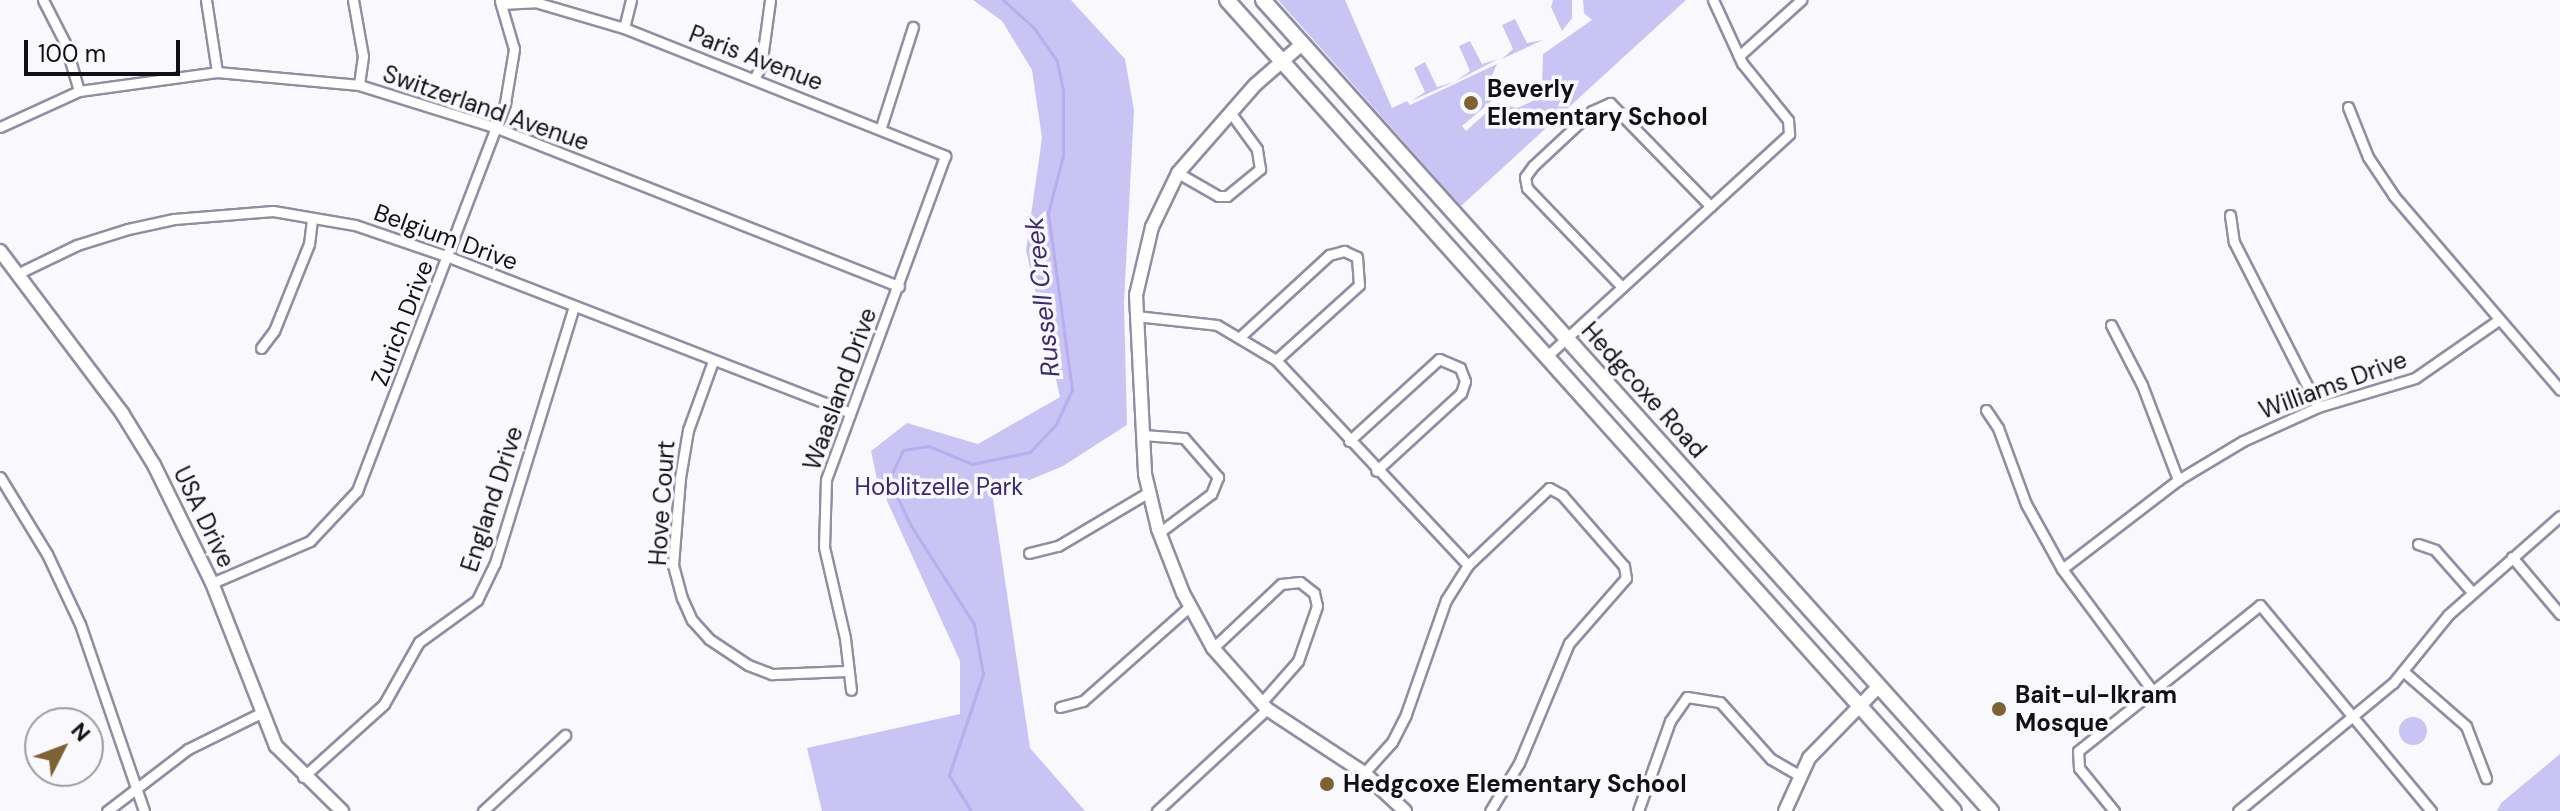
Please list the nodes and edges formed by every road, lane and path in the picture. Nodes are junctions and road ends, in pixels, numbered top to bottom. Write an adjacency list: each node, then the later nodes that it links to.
1 (43, 0): 19 (street)
2 (206, 0): 16 (street)
3 (353, 0): 18 (street)
4 (631, 0): 12 (street)
5 (770, 0): 17 (street)
6 (1263, 0): 13 (main road, Hedgcoxe Road)
7 (1713, 0): 14 (street)
8 (1801, 0): 14 (street)
9 (1231, 1): 15 (main road)
10 (500, 2): 12 (street, Paris Avenue); 24 (street, Zurich Drive)
11 (913, 27): 23 (street)
12 (624, 28): 17 (street, Paris Avenue)
13 (1302, 44): 15 (street); 40 (main road, Hedgcoxe Road)
14 (1739, 56): 27 (street)
15 (1282, 61): 21 (street); 42 (main road)
16 (217, 72): 18 (street, Switzerland Avenue); 19 (street, Switzerland Avenue)
17 (754, 79): 23 (street, Paris Avenue)
18 (359, 85): 24 (street, Switzerland Avenue)
19 (79, 91): 22 (street, Switzerland Avenue)
20 (2348, 107): 37 (street)
21 (1230, 112): 26 (street); 26 (street)
22 (0, 127)
23 (881, 127): 25 (street, Paris Avenue)
24 (497, 128): 31 (street, Zurich Drive); 33 (street, Switzerland Avenue)
25 (945, 156): 33 (street, Waasland Drive)
26 (1178, 173): 36 (street)
27 (1710, 206): 34 (street); 34 (street)
28 (2230, 215): 46 (street)
29 (312, 219): 31 (street, Belgium Drive); 32 (street, Belgium Drive); 41 (street)
30 (0, 251): 32 (street, USA Drive)
31 (449, 257): 35 (street, Belgium Drive); 62 (street, Zurich Drive)
32 (17, 274): 62 (street, USA Drive)
33 (899, 286): 48 (street, Waasland Drive)
34 (1622, 287): 40 (street)
35 (574, 306): 44 (street, Belgium Drive); 80 (street, England Drive)
36 (1136, 316): 39 (street); 49 (street)
37 (2500, 319): 45 (street); 46 (street, Williams Drive)
38 (2111, 325): 53 (street)
39 (1241, 336): 43 (street); 43 (street)
40 (1567, 337): 42 (street); 69 (main road, Hedgcoxe Road)
41 (261, 348)
42 (1546, 357): 72 (main road)
43 (1276, 360): 50 (street)
44 (713, 361): 48 (street, Belgium Drive); 67 (street, Hove Court)
45 (2560, 390)
46 (2318, 407): 53 (street, Williams Drive)
47 (1986, 410): 61 (street)
48 (849, 412): 67 (street, Waasland Drive)
49 (1143, 435): 54 (street); 56 (street)
50 (1349, 441): 51 (street); 51 (street)
51 (1376, 471): 60 (street)
52 (0, 477): 82 (street)
53 (2178, 480): 61 (street, Williams Drive)
54 (1149, 492): 56 (street); 58 (street)
55 (2560, 516): 59 (street)
56 (1160, 532): 64 (street)
57 (2418, 544): 63 (street)
58 (1029, 553)
59 (2512, 557): 63 (street); 65 (street)
60 (1468, 565): 78 (street); 89 (street)
61 (2062, 569): 70 (street)
62 (212, 583): 75 (street, USA Drive)
63 (2472, 592): 68 (street)
64 (1190, 606): 66 (street); 74 (street)
65 (2560, 614)
66 (1213, 648): 73 (street); 73 (street)
67 (848, 671): 71 (street, Waasland Drive)
68 (2403, 671): 76 (street); 81 (street)
69 (1879, 686): 72 (street); 93 (main road, Hedgcoxe Road)
70 (2151, 689): 76 (street); 94 (street)
71 (851, 690)
72 (1859, 705): 79 (street); 92 (main road)
73 (1264, 706): 78 (street); 87 (street)
74 (1060, 707)
75 (261, 713): 80 (street, USA Drive); 82 (street)
76 (2353, 716): 95 (street); 96 (street)
77 (565, 735): 86 (street)
78 (1364, 773): 88 (street)
79 (1799, 775): 90 (street); 91 (street)
80 (303, 777): 85 (street, USA Drive)
81 (2486, 778)
82 (135, 791): 83 (street); 84 (street)
83 (107, 811)
84 (144, 811)
85 (342, 811)
86 (483, 811)
87 (1157, 811)
88 (1405, 811)
89 (1490, 811)
90 (1638, 811)
91 (1785, 811)
92 (1954, 811)
93 (1991, 811)
94 (2114, 811)
95 (2238, 811)
96 (2431, 811)

